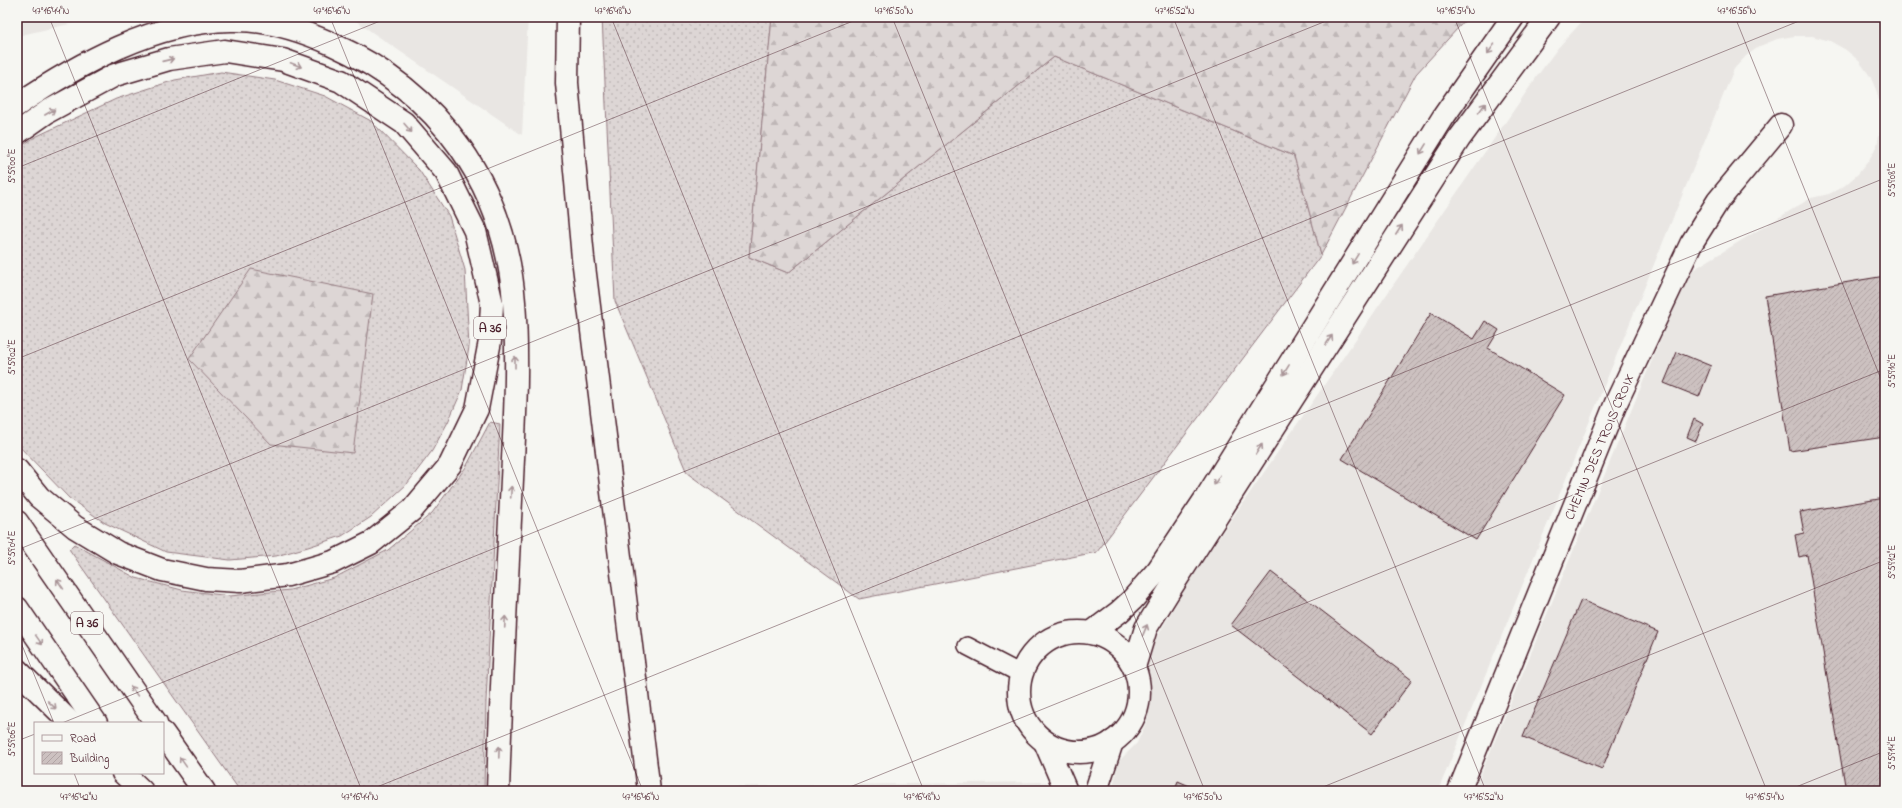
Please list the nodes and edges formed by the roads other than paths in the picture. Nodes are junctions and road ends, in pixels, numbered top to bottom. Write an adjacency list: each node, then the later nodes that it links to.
1 (568, 17): 26 (main road)
2 (1513, 17): 10 (main road, one-way to 10)
3 (1549, 17): 12 (main road, one-way to 3)
4 (17, 105): 25 (main road, A 36, one-way to 4)
5 (1781, 125): 29 (main road, CHEMIN DES TROIS CROIX)
6 (17, 133): 7 (main road, A 36, one-way to 7)
7 (17, 470)
8 (17, 522): 17 (main road, A 36, one-way to 8)
9 (17, 608): 16 (main road, one-way to 16)
10 (1091, 633): 12 (main road); 14 (main road)
11 (967, 646): 14 (lane)
12 (1134, 667): 20 (main road)
13 (17, 670): 15 (main road, one-way to 15)
14 (1021, 674): 19 (main road)
15 (69, 722)
16 (95, 722)
17 (155, 722)
18 (164, 734): 24 (main road, one-way to 18)
19 (1045, 742): 20 (main road); 27 (main road)
20 (1112, 742): 28 (main road)
21 (124, 774): 23 (main road)
22 (131, 774): 23 (main road)
23 (142, 791)
24 (204, 791)
25 (498, 791)
26 (650, 791)
27 (1066, 791)
28 (1096, 791)
29 (1459, 791)

